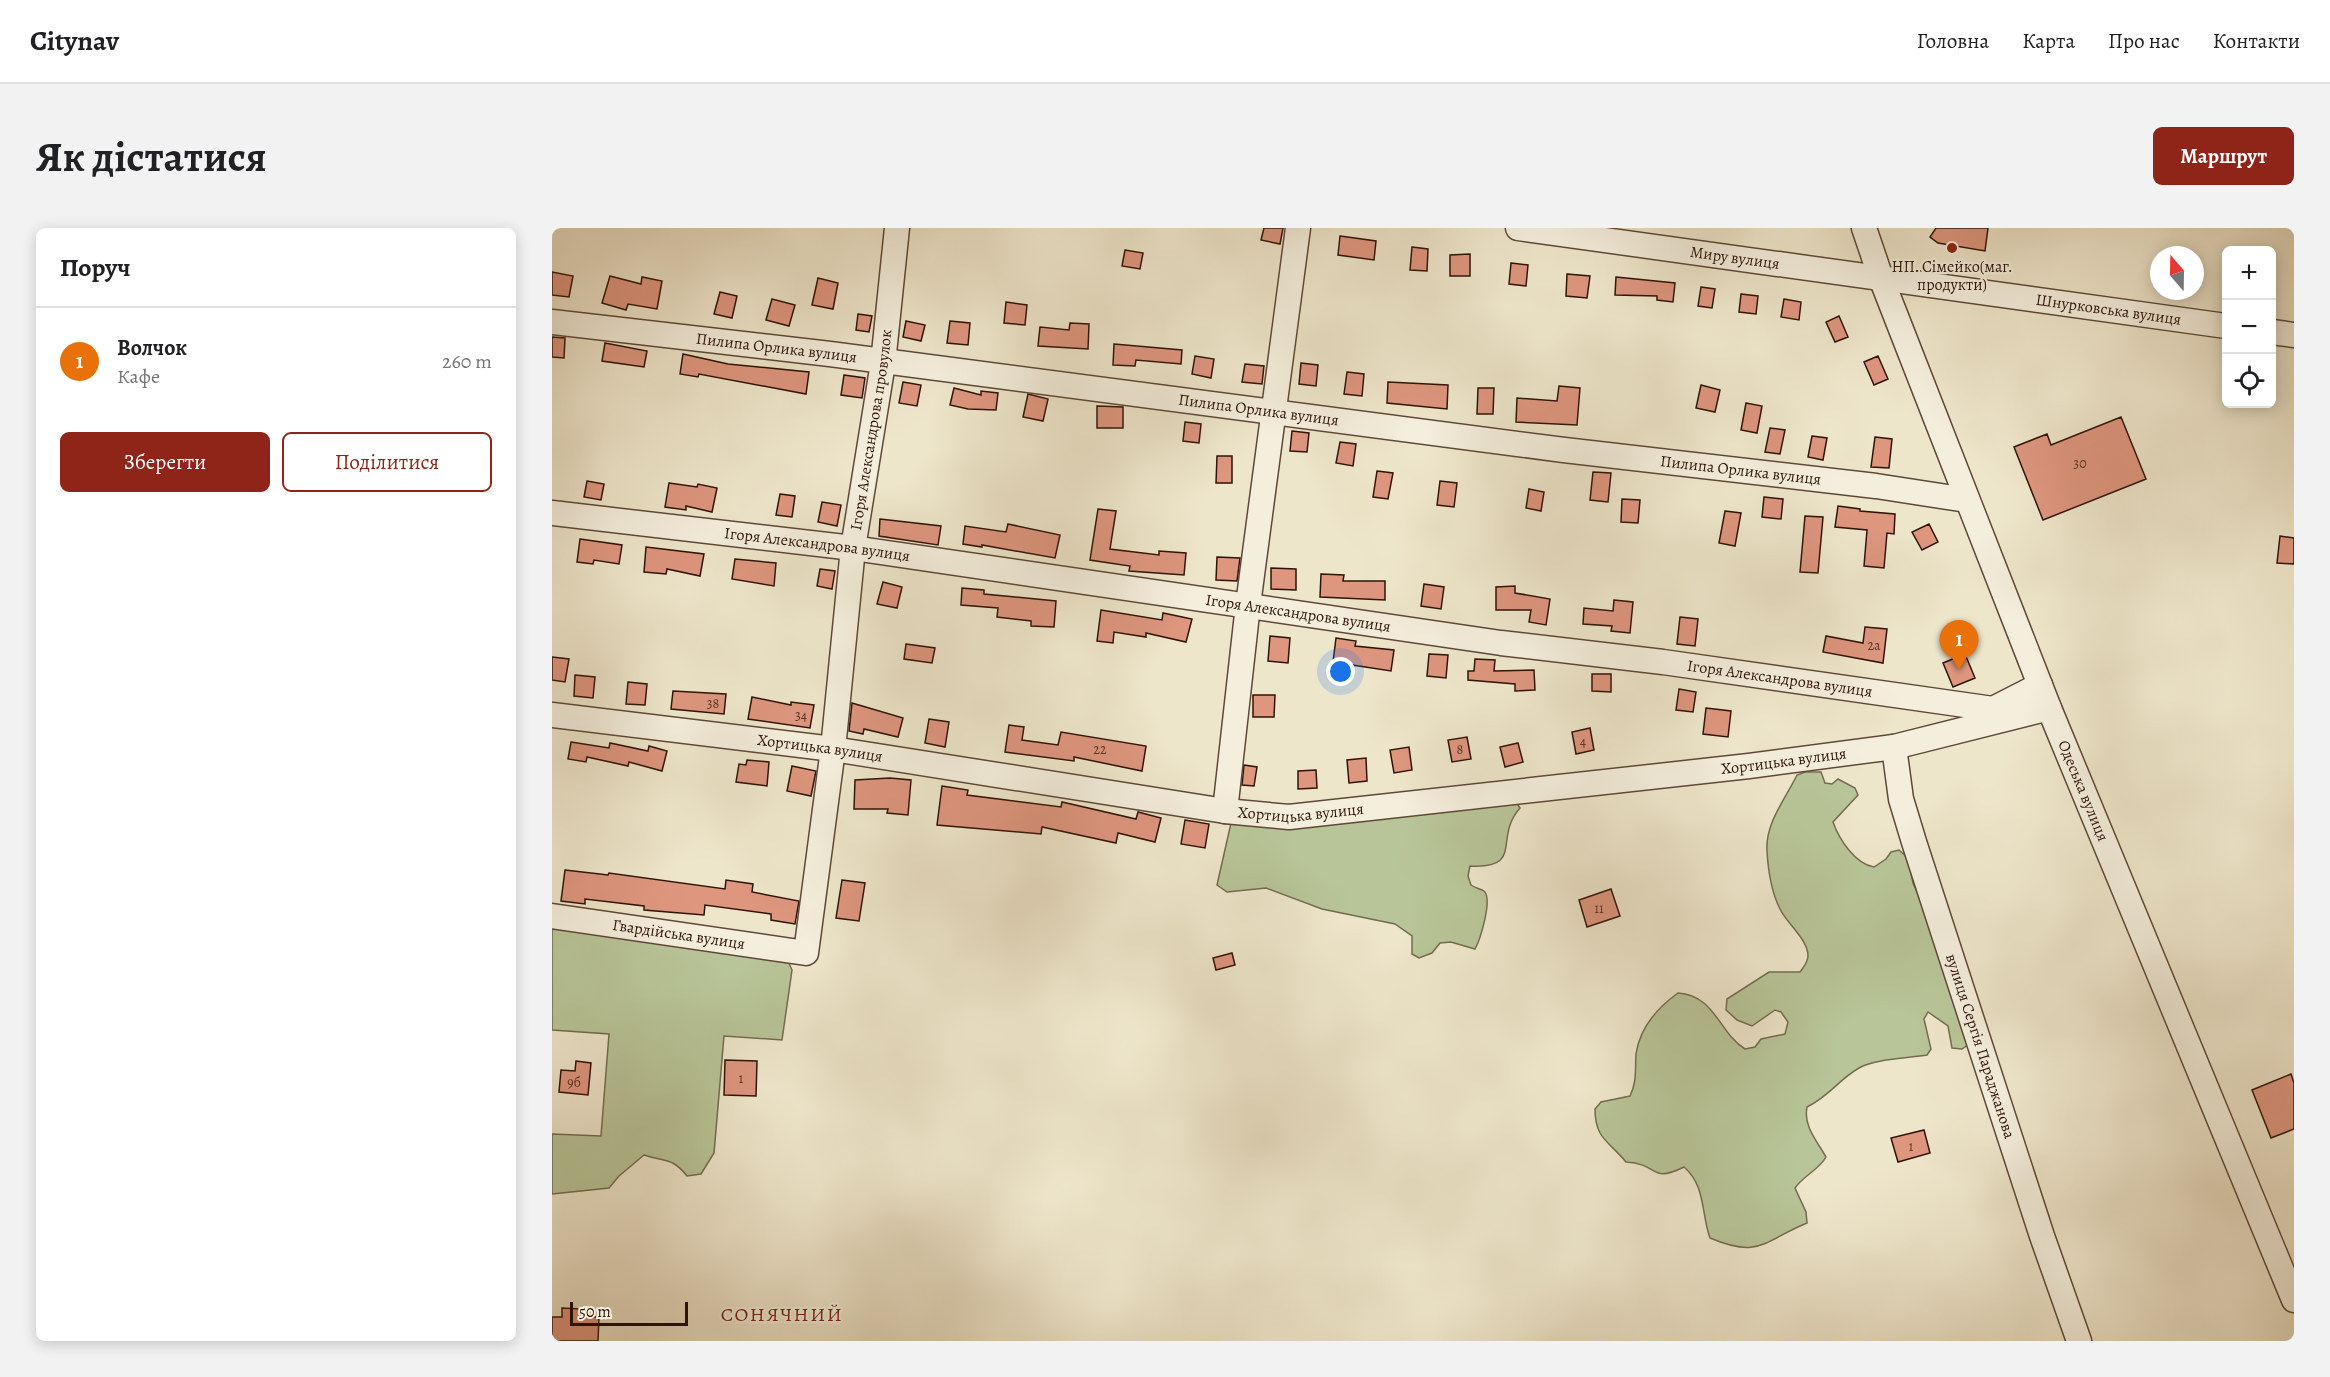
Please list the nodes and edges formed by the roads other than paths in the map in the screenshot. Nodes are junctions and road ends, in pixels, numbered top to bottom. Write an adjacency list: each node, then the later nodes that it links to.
1 (897, 228): 10 (street, Ігоря Александрова провулок)
2 (1298, 228): 11 (street)
3 (1518, 228): 5 (street, Миру вулиця)
4 (1864, 228): 5 (street, Одеська вулиця)
5 (1881, 278): 7 (street, Шнурковська вулиця); 12 (street, Одеська вулиця)
6 (552, 322): 10 (street, Пилипа Орлика вулиця)
7 (2222, 325)
8 (2276, 333): 9 (street)
9 (2294, 335)
10 (883, 363): 11 (street, Пилипа Орлика вулиця); 14 (street, Ігоря Александрова провулок)
11 (1276, 412): 12 (street, Пилипа Орлика вулиця); 15 (street)
12 (1967, 500): 16 (street, Одеська вулиця)
13 (552, 513): 14 (street, Ігоря Александрова вулиця)
14 (853, 548): 15 (street, Ігоря Александрова вулиця); 20 (street, Ігоря Александрова провулок)
15 (1248, 605): 16 (street, Ігоря Александрова вулиця); 21 (street)
16 (2040, 685): 17 (street, Одеська вулиця)
17 (2049, 708): 19 (street, Хортицька вулиця); 24 (street, Одеська вулиця)
18 (552, 715): 20 (street, Хортицька вулиця)
19 (1893, 747): 21 (street, Хортицька вулиця); 25 (street, вулиця Сергія Параджанова)
20 (833, 749): 21 (street, Хортицька вулиця); 23 (street, Ігоря Александрова провулок)
21 (1225, 811)
22 (552, 916): 23 (street, Гвардійська вулиця)
23 (806, 953)
24 (2294, 1300)
25 (2079, 1341)

